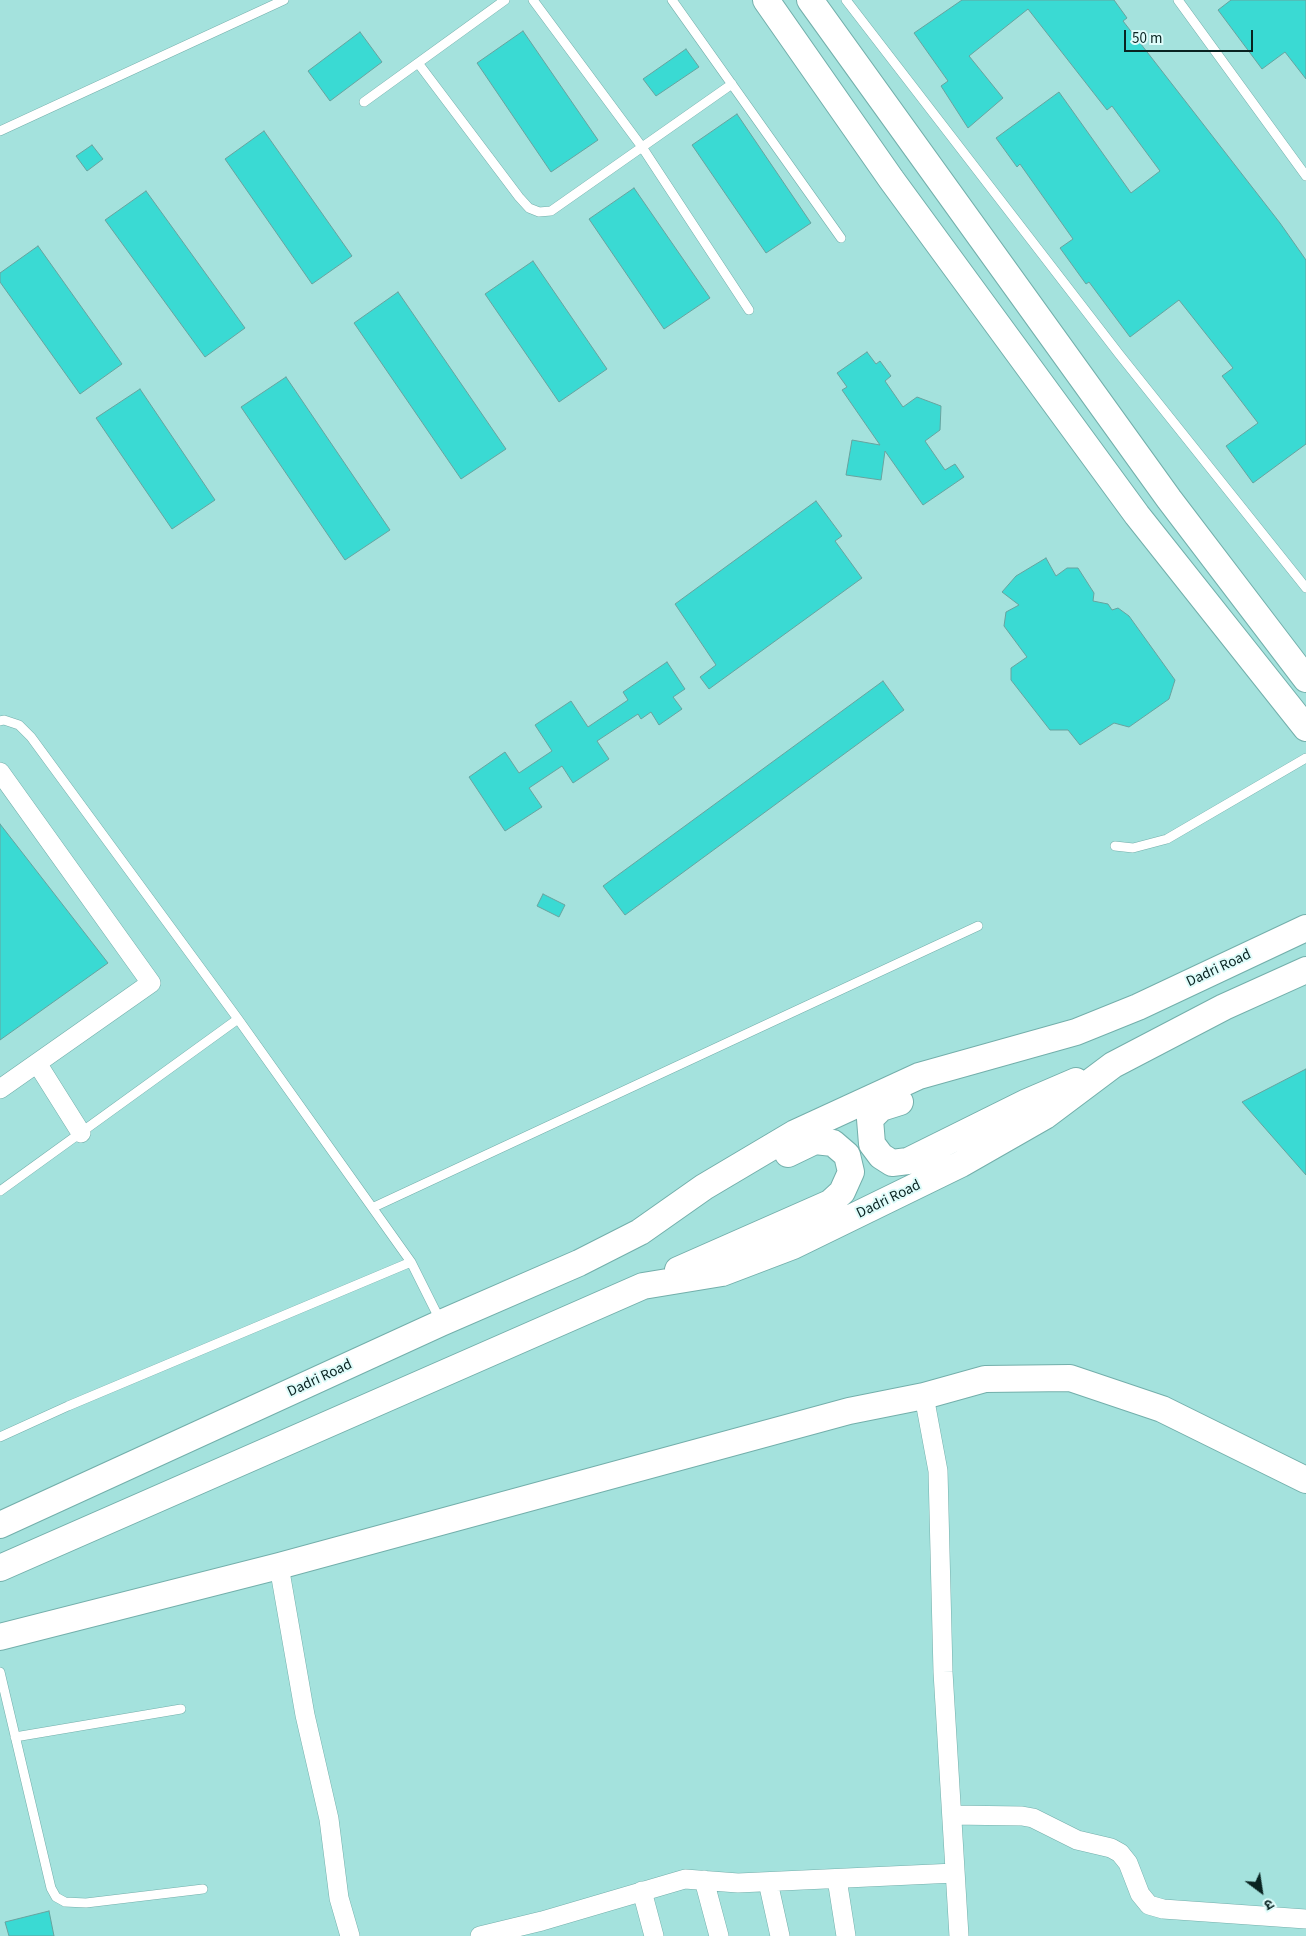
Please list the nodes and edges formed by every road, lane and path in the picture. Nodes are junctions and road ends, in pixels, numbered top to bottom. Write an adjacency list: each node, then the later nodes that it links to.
1 (284, 0): 12 (lane)
2 (505, 0): 9 (lane)
3 (533, 0): 13 (lane)
4 (672, 0): 10 (lane)
5 (766, 0): 21 (main road)
6 (810, 0): 20 (main road)
7 (846, 0): 19 (lane)
8 (1179, 0): 15 (lane)
9 (418, 63): 11 (lane); 13 (lane)
10 (732, 84): 13 (lane); 17 (lane)
11 (364, 102)
12 (0, 131)
13 (642, 147): 18 (lane)
14 (1306, 158): 15 (lane)
15 (1297, 164): 16 (lane)
16 (1306, 176)
17 (841, 238)
18 (750, 310)
19 (1306, 588)
20 (1285, 651): 21 (main road); 22 (main road)
21 (1260, 670): 24 (main road)
22 (1306, 679)
23 (0, 721): 31 (lane)
24 (1306, 728)
25 (1306, 758): 27 (lane)
26 (0, 772): 33 (street)
27 (1115, 846)
28 (978, 926): 38 (lane)
29 (1305, 926): 32 (main road, Dadri Road)
30 (1306, 970): 34 (main road, Dadri Road)
31 (238, 1019): 36 (lane); 38 (lane)
32 (1076, 1032): 34 (main road, Dadri Road); 39 (main road, Dadri Road)
33 (37, 1063): 35 (street); 36 (street)
34 (1113, 1065): 41 (main road, Dadri Road)
35 (0, 1090)
36 (81, 1132): 37 (lane)
37 (0, 1191)
38 (374, 1207): 40 (lane)
39 (640, 1232): 41 (main road, Dadri Road); 42 (main road, Dadri Road)
40 (411, 1262): 42 (lane); 44 (lane)
41 (643, 1286): 48 (main road, Dadri Road)
42 (441, 1323): 46 (main road, Dadri Road)
43 (924, 1396): 45 (main road); 47 (main road); 53 (street)
44 (0, 1437)
45 (1306, 1480)
46 (0, 1525)
47 (279, 1566): 49 (main road); 61 (street)
48 (0, 1568)
49 (0, 1637)
50 (0, 1672): 52 (lane)
51 (181, 1710): 52 (lane)
52 (15, 1737): 58 (lane)
53 (952, 1815): 54 (street); 60 (street)
54 (955, 1873): 55 (street); 67 (street)
55 (837, 1878): 57 (street); 66 (street)
56 (704, 1880): 57 (street); 59 (street); 64 (street)
57 (768, 1882): 65 (street)
58 (203, 1889)
59 (642, 1891): 62 (street); 63 (street)
60 (1306, 1919)
61 (350, 1936)
62 (480, 1936)
63 (654, 1936)
64 (719, 1936)
65 (780, 1936)
66 (846, 1936)
67 (959, 1936)

